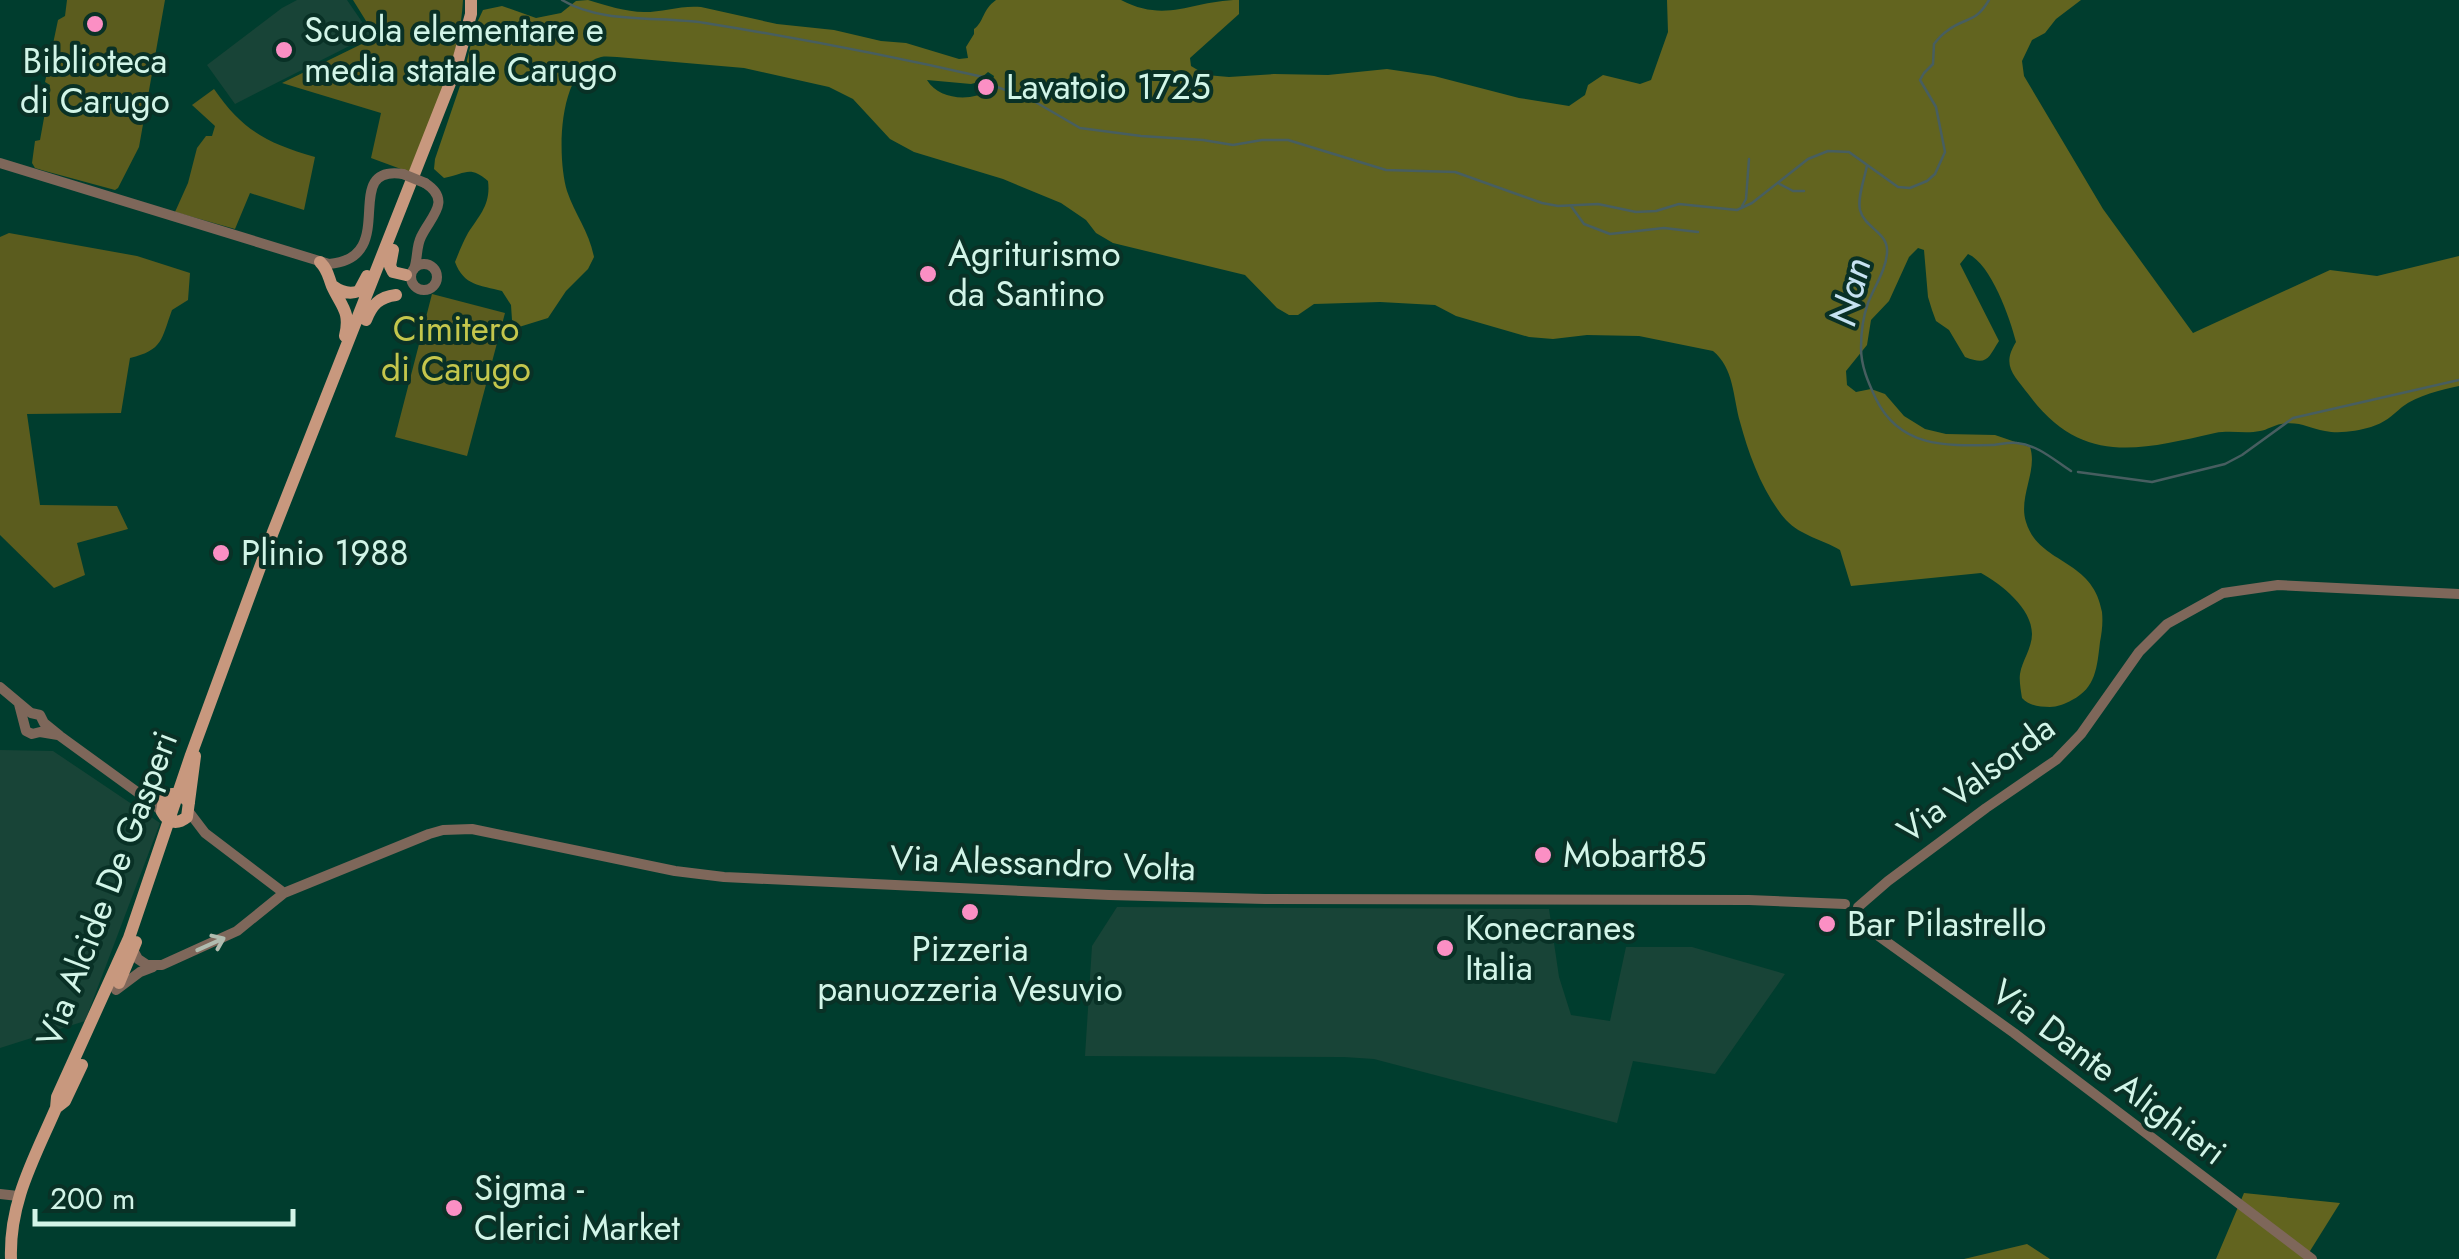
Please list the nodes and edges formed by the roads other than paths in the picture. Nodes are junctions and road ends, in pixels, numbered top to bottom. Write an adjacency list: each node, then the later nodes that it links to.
1 (471, 7): 3 (main road)
2 (0, 163): 5 (street)
3 (408, 190): 4 (main road); 6 (main road)
4 (399, 213): 7 (main road); 10 (main road)
5 (320, 262): 6 (street, bridge); 7 (main road)
6 (415, 268): 8 (street); 8 (street); 9 (street)
7 (332, 286): 10 (main road)
8 (421, 290): 9 (street)
9 (396, 295): 10 (main road)
10 (342, 357): 15 (main road, Via Alcide De Gasperi)
11 (2459, 594): 21 (street, Via Valsorda)
12 (0, 687): 13 (street)
13 (28, 716): 14 (street); 14 (street)
14 (42, 728): 16 (street)
15 (193, 756): 16 (main road); 17 (main road, Via Alcide De Gasperi)
16 (145, 793): 17 (street); 18 (street)
17 (181, 800): 18 (main road, Via Alcide De Gasperi); 18 (main road); 20 (street)
18 (168, 819): 19 (main road, Via Alcide De Gasperi); 22 (main road, Via Alcide De Gasperi)
19 (160, 848): 22 (main road); 25 (main road, Via Alcide De Gasperi)
20 (284, 893): 21 (street, Via Alessandro Volta); 23 (street, Via Alessandro Volta, one-way to 20)
21 (1852, 909): 29 (street, Via Dante Alighieri)
22 (133, 950): 23 (street); 24 (main road, Via Alcide De Gasperi)
23 (153, 967): 24 (street, Via Alessandro Volta)
24 (116, 990): 25 (main road, Via Alcide De Gasperi)
25 (61, 1104): 27 (main road, Via Alcide De Gasperi)
26 (0, 1194): 27 (street)
27 (18, 1196): 28 (main road, Via Alcide De Gasperi)
28 (10, 1259)
29 (2312, 1259)

